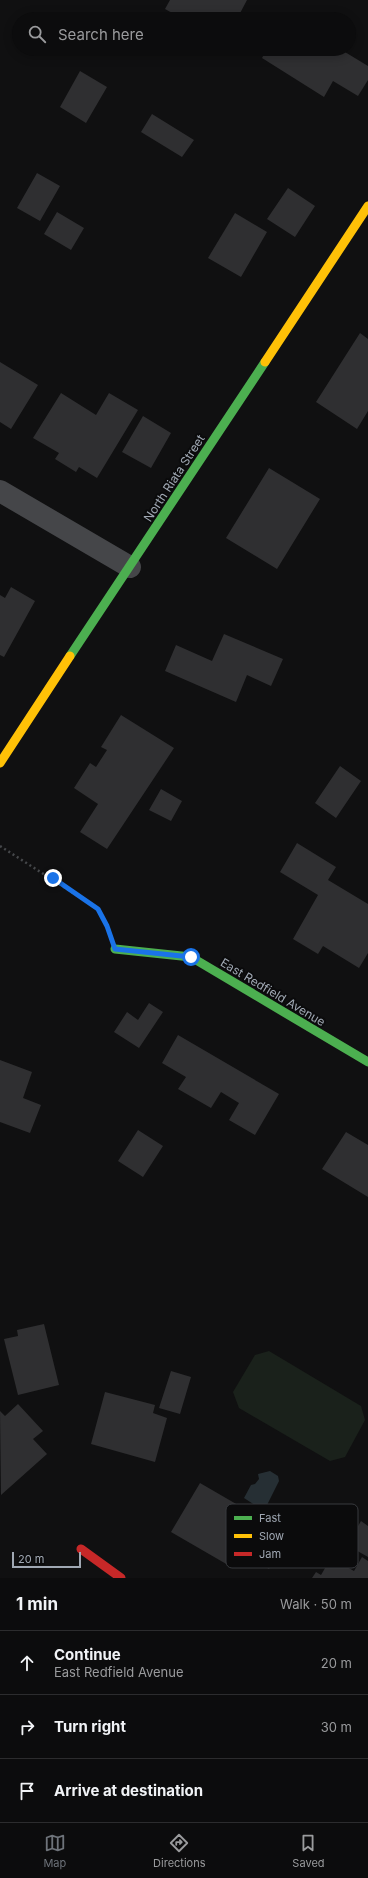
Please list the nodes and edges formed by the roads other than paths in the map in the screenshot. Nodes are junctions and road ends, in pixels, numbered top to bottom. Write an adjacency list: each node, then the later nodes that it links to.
1 (368, 206): 3 (street, North Riata Street)
2 (0, 491): 3 (street)
3 (130, 567): 4 (street, North Riata Street)
4 (0, 763)
5 (115, 949): 6 (street, East Redfield Avenue)
6 (368, 1062)
7 (81, 1549): 8 (street)
8 (121, 1578)

